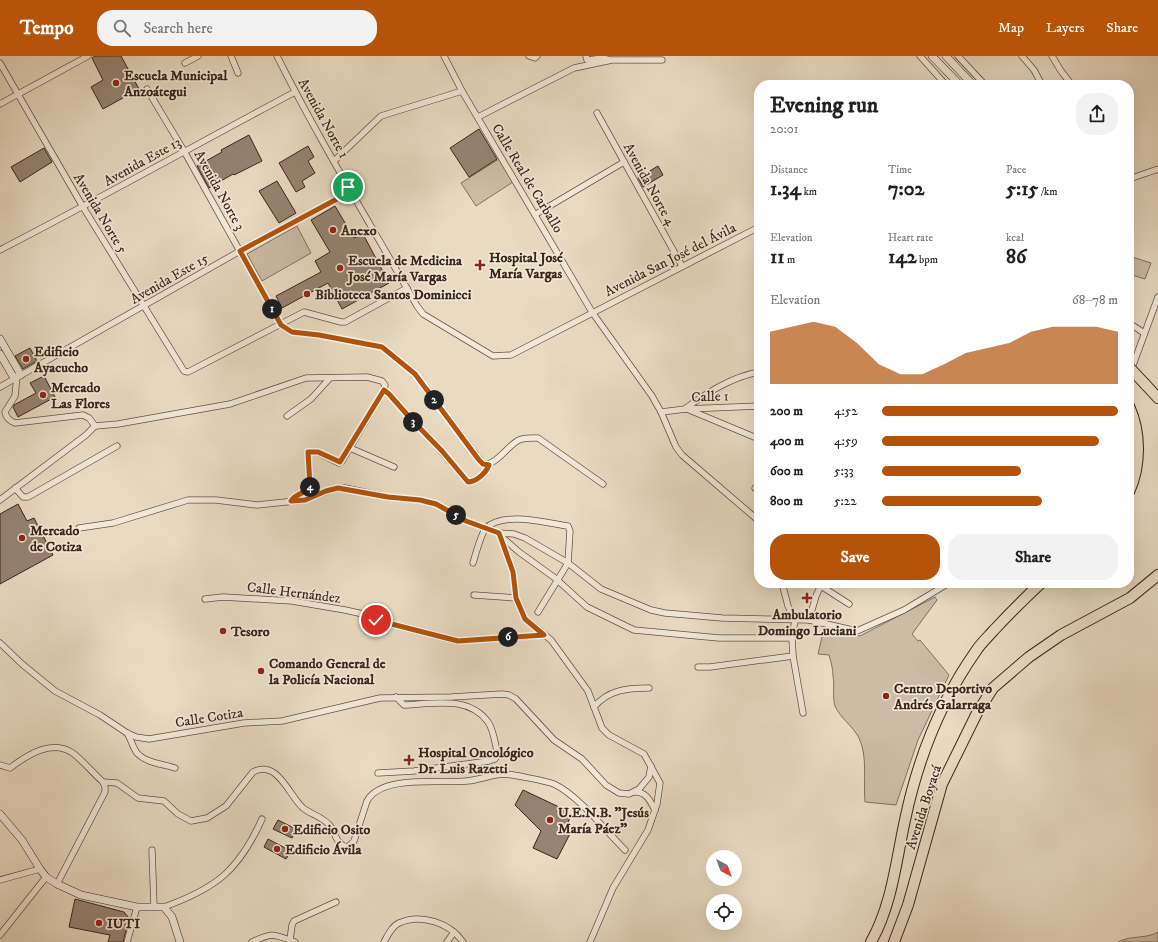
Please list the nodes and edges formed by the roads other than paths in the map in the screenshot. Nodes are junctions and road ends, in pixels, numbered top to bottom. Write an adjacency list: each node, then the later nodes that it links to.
1 (88, 56): 30 (street)
2 (198, 56): 18 (street)
3 (231, 56): 19 (street)
4 (277, 56): 29 (street, Avenida Norte 1)
5 (444, 56): 28 (street, Calle Real de Carballo)
6 (529, 56): 7 (street)
7 (537, 56)
8 (586, 56): 15 (street)
9 (920, 56): 21 (street)
10 (932, 56): 22 (main road)
11 (946, 56): 23 (main road)
12 (958, 56): 20 (street)
13 (1022, 56): 25 (street)
14 (1052, 56): 26 (street)
15 (612, 60): 16 (street); 33 (street)
16 (662, 60)
17 (0, 63): 30 (street, Avenida Norte 5)
18 (185, 63)
19 (238, 73)
20 (979, 78): 24 (street)
21 (942, 80)
22 (955, 80)
23 (967, 80)
24 (976, 80)
25 (1039, 80)
26 (1068, 80)
27 (147, 90): 34 (street, Avenida Norte 3)
28 (462, 91): 33 (street, Calle Real de Carballo); 35 (street)
29 (295, 92): 34 (street, Avenida Este 13); 35 (street, Avenida Norte 1)
30 (18, 94): 31 (street); 40 (street, Avenida Norte 5)
31 (0, 104)
32 (597, 113): 36 (street, Avenida Norte 4)
33 (478, 117): 41 (street, Calle Real de Carballo)
34 (184, 151): 40 (street, Avenida Este 13); 44 (street, Avenida Norte 3)
35 (334, 161): 39 (street, Avenida Norte 1)
36 (624, 162): 41 (street); 45 (street, Avenida Norte 4)
37 (1158, 169): 38 (street)
38 (1134, 177)
39 (350, 192): 44 (street, Avenida Este 15); 46 (street, Avenida Norte 1)
40 (83, 207): 43 (street, Avenida Este 13); 48 (street, Avenida Norte 5)
41 (536, 214): 49 (street, Calle Real de Carballo)
42 (754, 230): 45 (street, Avenida San José del Ávila)
43 (0, 250)
44 (240, 251): 48 (street, Avenida Este 15); 50 (street, Avenida Norte 3)
45 (682, 266): 49 (street, Avenida San José del Ávila)
46 (407, 288): 49 (street, Avenida Norte 1); 50 (street)
47 (1158, 297): 52 (street)
48 (143, 307): 50 (street, Avenida Norte 5); 58 (street, Avenida Este 15)
49 (592, 312): 65 (street, Calle Real de Carballo)
50 (281, 325): 72 (street)
51 (1134, 327): 52 (street)
52 (1144, 334): 55 (street)
53 (0, 339): 58 (main road)
54 (0, 354): 58 (main road)
55 (1134, 362)
56 (1134, 372): 62 (highway, bridge)
57 (754, 373): 64 (street)
58 (18, 376): 60 (street, Avenida Este 15); 68 (street)
59 (330, 378): 61 (street); 66 (street); 68 (street)
60 (0, 386)
61 (384, 390): 71 (street); 72 (street)
62 (1158, 398)
63 (754, 406): 64 (street, Calle 1)
64 (686, 409): 65 (street, Calle 1); 69 (street)
65 (661, 412): 79 (street, Calle Real de Carballo)
66 (286, 416)
67 (1134, 422): 74 (highway)
68 (95, 426): 76 (street)
69 (754, 437)
70 (117, 446): 76 (street)
71 (350, 448): 73 (street); 78 (street)
72 (489, 465): 75 (street)
73 (394, 467)
74 (1134, 476)
75 (603, 484)
76 (15, 488): 77 (street)
77 (0, 500)
78 (291, 501): 80 (street); 81 (street)
79 (754, 517)
80 (80, 528)
81 (486, 528): 82 (street); 83 (street); 84 (street)
82 (499, 533): 84 (street); 86 (street); 93 (street)
83 (473, 563)
84 (568, 563): 86 (street); 97 (street)
85 (1158, 575): 139 (highway, Avenida Boyacá)
86 (557, 580): 96 (street); 100 (street)
87 (783, 588): 97 (street)
88 (820, 588): 98 (street)
89 (826, 588): 95 (street)
90 (941, 588): 98 (street)
91 (1036, 588): 138 (highway, Avenida Boyacá)
92 (474, 595): 93 (street)
93 (516, 598): 99 (street)
94 (205, 599): 99 (street, Calle Hernández)
95 (849, 604)
96 (538, 612)
97 (795, 620): 98 (street); 100 (street)
98 (809, 620)
99 (544, 635): 106 (street)
100 (792, 638): 102 (street)
101 (0, 643): 108 (street, Calle Cotiza)
102 (792, 656): 103 (street); 107 (street)
103 (698, 667)
104 (649, 688): 106 (street)
105 (396, 697): 108 (street, Calle Cotiza); 112 (street); 114 (street, Calle Cotiza)
106 (594, 708): 110 (street)
107 (803, 713)
108 (127, 733): 111 (street)
109 (0, 765): 113 (street)
110 (651, 766): 114 (street); 115 (street)
111 (175, 768)
112 (378, 773)
113 (103, 782): 119 (street); 123 (street)
114 (634, 792): 115 (street)
115 (655, 810): 137 (street)
116 (0, 814): 120 (main road)
117 (262, 819): 127 (street)
118 (152, 850): 125 (street)
119 (625, 850)
120 (40, 869): 121 (main road); 122 (street)
121 (46, 877): 123 (main road); 129 (street)
122 (0, 880)
123 (57, 884): 126 (main road)
124 (336, 902): 130 (street)
125 (154, 906): 126 (main road); 127 (main road)
126 (136, 907): 131 (street)
127 (164, 907): 132 (main road)
128 (454, 932): 134 (street); 135 (street); 136 (street)
129 (0, 934)
130 (292, 941): 133 (street)
131 (127, 942)
132 (180, 942)
133 (252, 942)
134 (384, 942)
135 (448, 942)
136 (463, 942)
137 (590, 942)
138 (871, 942)
139 (894, 942)

